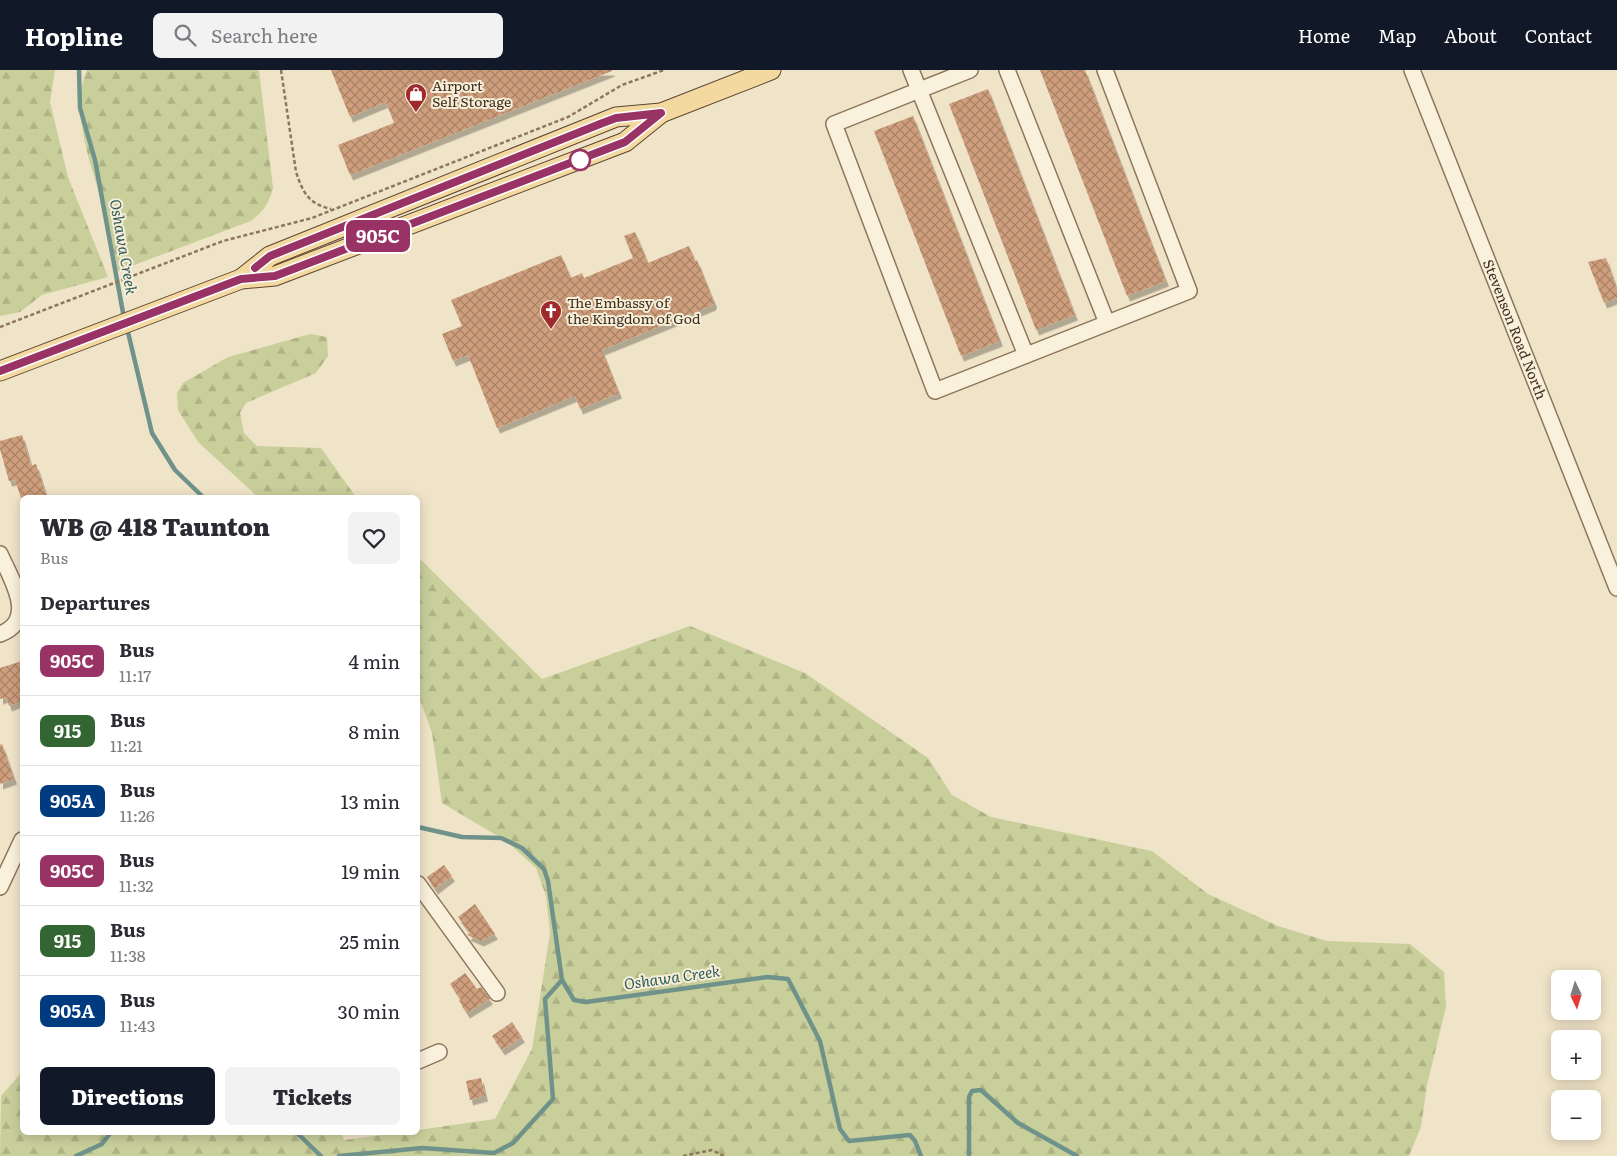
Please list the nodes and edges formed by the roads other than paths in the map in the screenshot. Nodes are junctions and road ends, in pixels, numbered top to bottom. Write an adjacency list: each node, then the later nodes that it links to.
1 (771, 70): 8 (main road)
2 (911, 70): 7 (street)
3 (970, 70): 7 (street)
4 (1007, 70): 10 (street)
5 (1105, 70): 10 (street)
6 (1412, 70): 14 (street, Stevenson Road North)
7 (919, 89): 11 (street); 11 (street)
8 (661, 113): 9 (main road); 9 (main road)
9 (241, 279): 12 (main road)
10 (1107, 323): 11 (street)
11 (1026, 355)
12 (0, 371)
13 (0, 554): 15 (street)
14 (1617, 588)
15 (6, 632)
16 (20, 844): 17 (street)
17 (0, 887)
18 (420, 887): 19 (street)
19 (497, 992)
20 (439, 1052): 21 (street)
21 (420, 1060)

